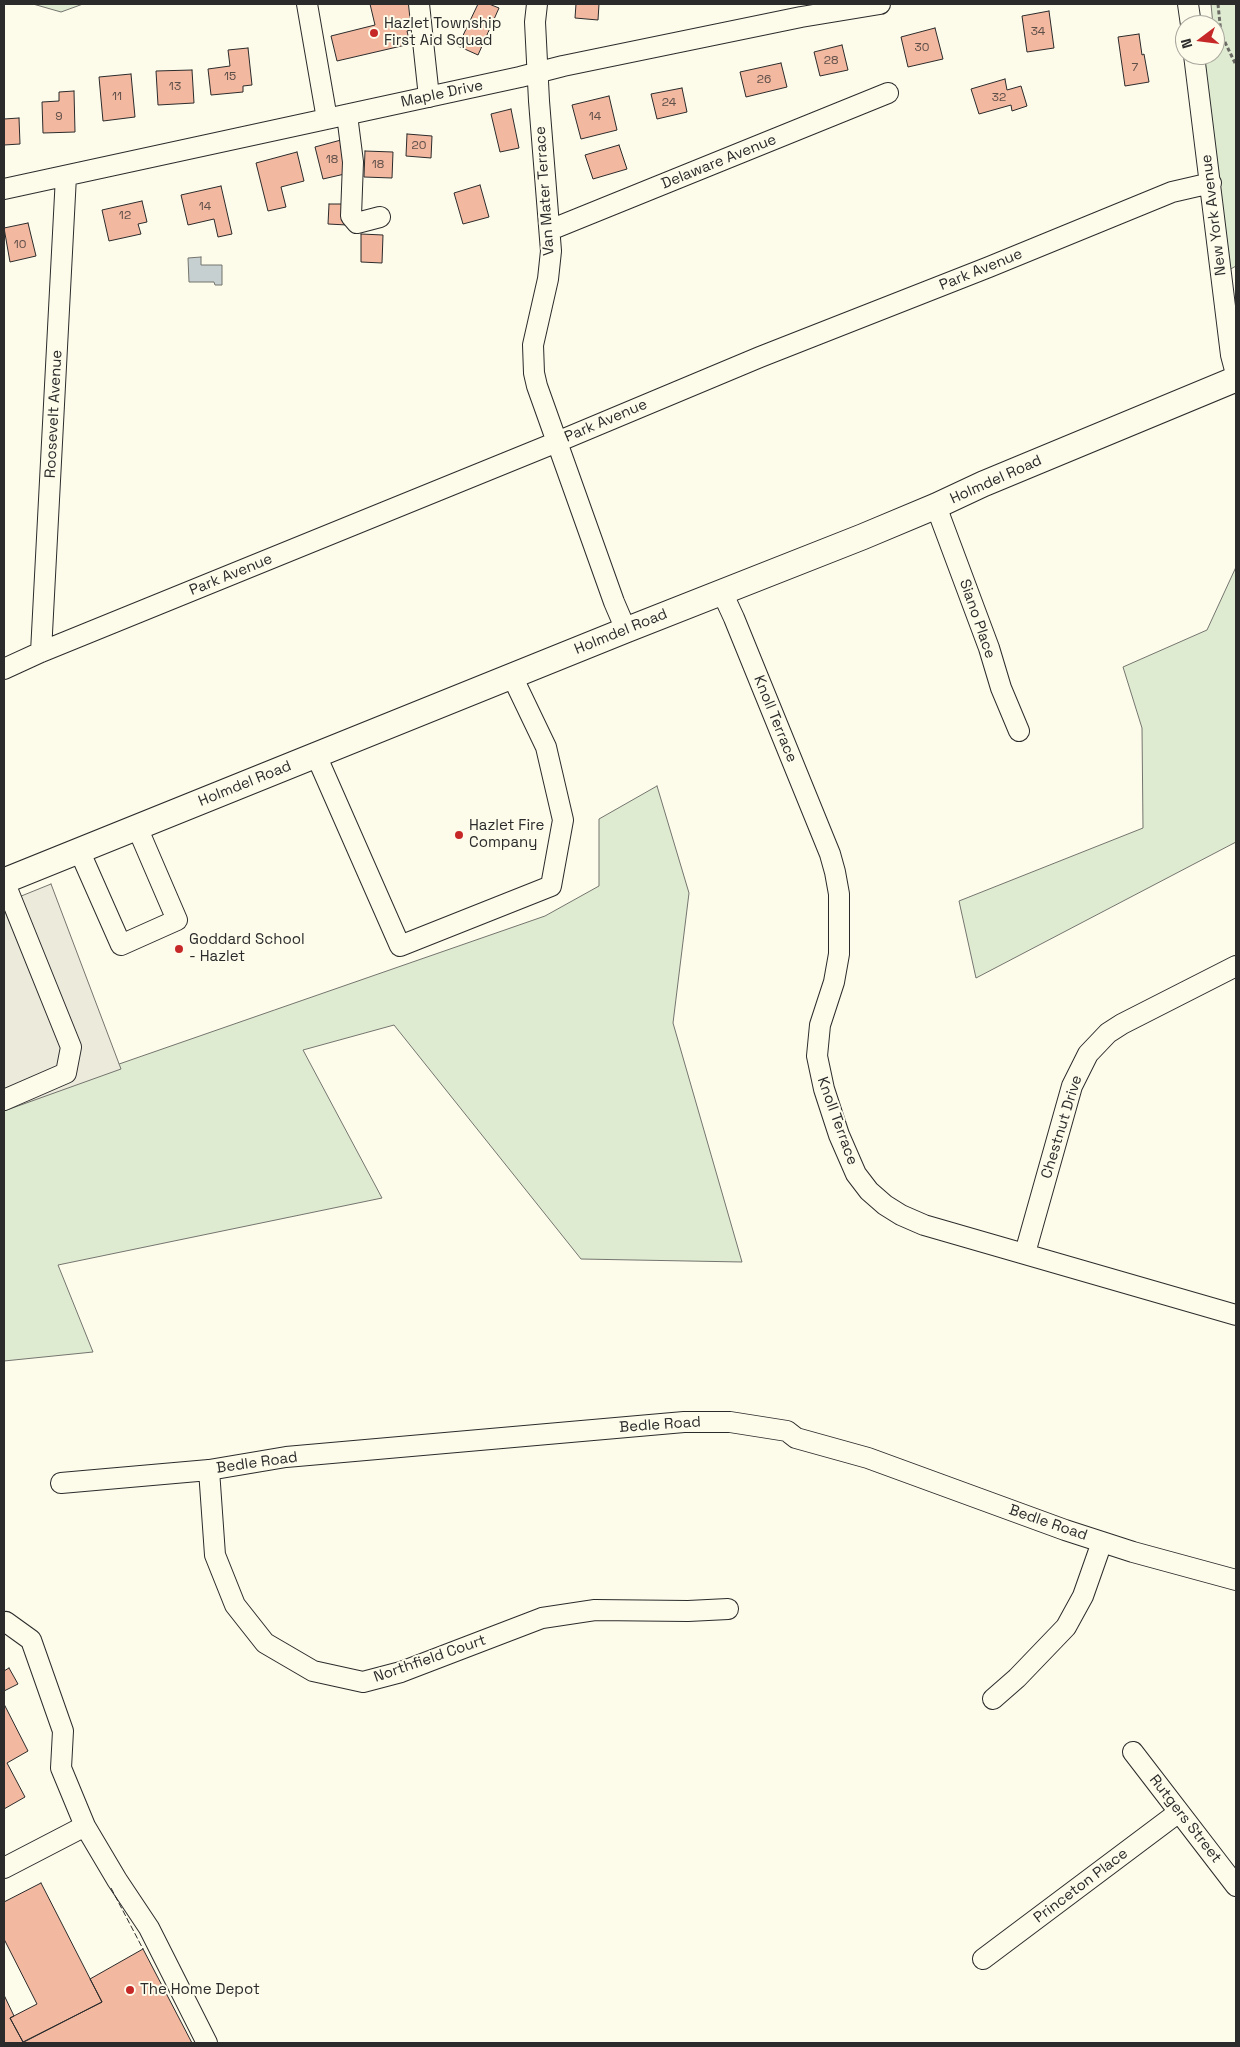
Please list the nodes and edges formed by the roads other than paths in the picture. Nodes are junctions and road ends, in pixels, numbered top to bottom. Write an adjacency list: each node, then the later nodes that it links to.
1 (307, 4): 10 (street)
2 (419, 4): 8 (street)
3 (537, 4): 6 (street, Van Mater Terrace)
4 (880, 4): 6 (street, Maple Drive)
5 (1195, 65): 12 (street, New York Avenue)
6 (538, 72): 8 (street, Maple Drive); 15 (street, Van Mater Terrace)
7 (888, 93): 15 (street, Delaware Avenue)
8 (429, 97): 9 (street, Maple Drive)
9 (347, 114): 10 (street, Maple Drive); 14 (street)
10 (327, 119): 11 (street, Maple Drive)
11 (66, 176): 13 (street, Maple Drive); 22 (street, Roosevelt Avenue)
12 (1210, 183): 16 (street, New York Avenue); 18 (street, Park Avenue)
13 (4, 189)
14 (380, 217)
15 (550, 230): 18 (street, Van Mater Terrace)
16 (1236, 374)
17 (1236, 379): 19 (main road, Holmdel Road)
18 (557, 442): 21 (street, Van Mater Terrace); 22 (street, Park Avenue)
19 (936, 506): 20 (main road, Holmdel Road); 25 (street, Siano Place)
20 (722, 592): 21 (main road, Holmdel Road); 33 (street, Knoll Terrace)
21 (626, 630): 24 (main road, Holmdel Road)
22 (41, 652): 23 (street, Park Avenue)
23 (4, 669)
24 (512, 676): 26 (main road, Holmdel Road); 26 (street)
25 (1019, 731)
26 (316, 755): 27 (main road, Holmdel Road)
27 (137, 827): 28 (main road, Holmdel Road); 28 (street)
28 (79, 850): 29 (main road, Holmdel Road)
29 (4, 881): 30 (street)
30 (12, 927): 32 (street)
31 (1236, 966): 33 (street, Chestnut Drive)
32 (4, 1100)
33 (1025, 1253): 34 (street, Knoll Terrace)
34 (1236, 1315)
35 (209, 1470): 36 (street, Bedle Road); 37 (street, Bedle Road); 39 (street, Northfield Court)
36 (61, 1483)
37 (1102, 1542): 38 (street, Bedle Road); 41 (street)
38 (1236, 1580)
39 (728, 1609)
40 (4, 1623): 44 (street)
41 (993, 1699)
42 (1133, 1752): 43 (street, Rutgers Street)
43 (1179, 1812): 46 (street, Rutgers Street); 47 (street, Princeton Place)
44 (85, 1826): 45 (street); 48 (street)
45 (4, 1868)
46 (1236, 1886)
47 (983, 1959)
48 (207, 2043)

